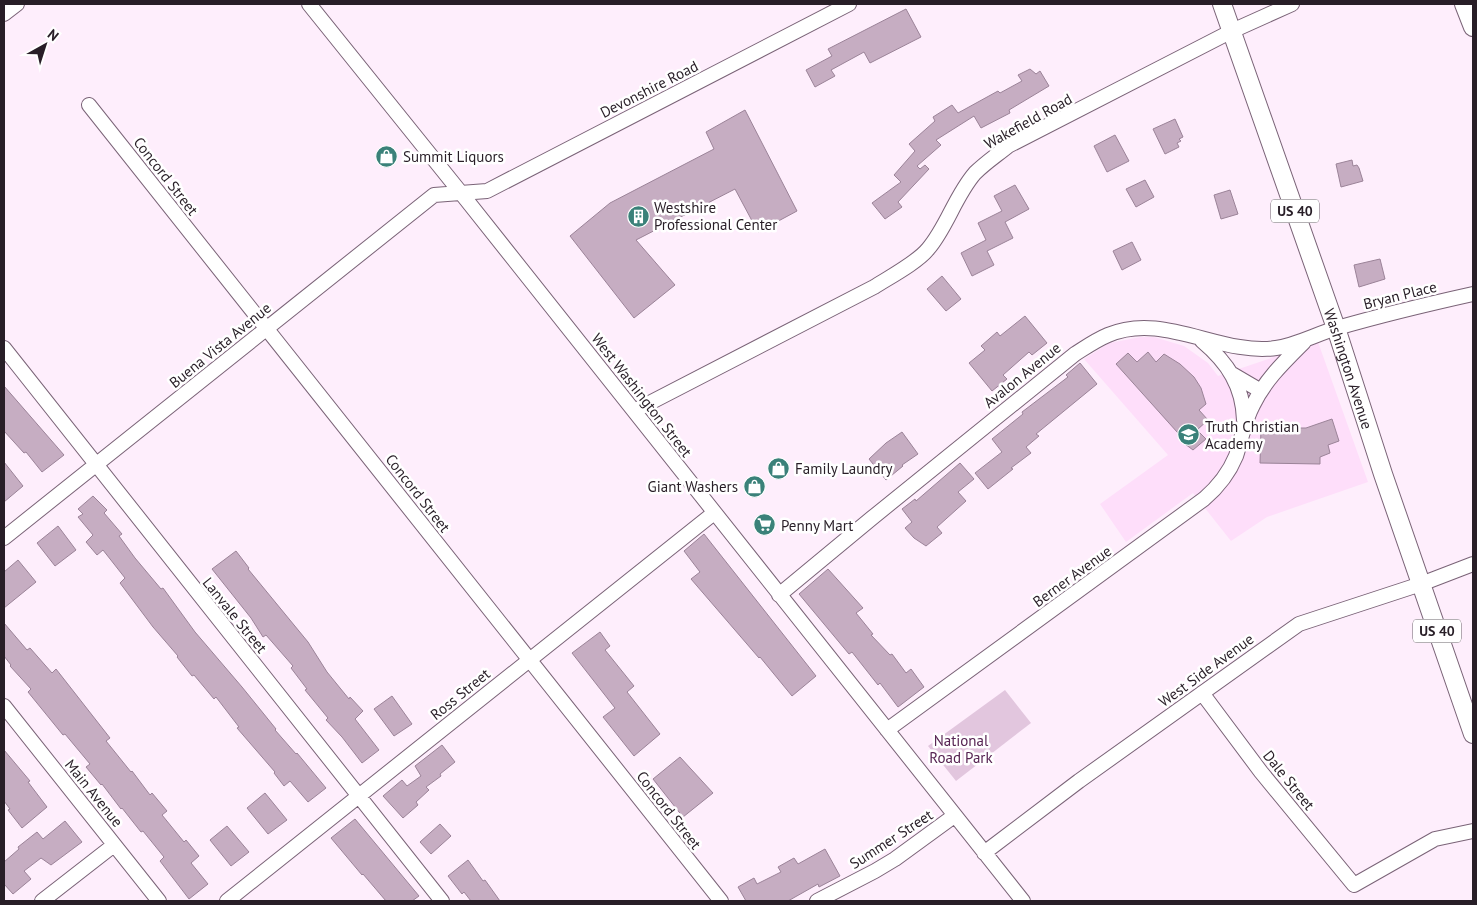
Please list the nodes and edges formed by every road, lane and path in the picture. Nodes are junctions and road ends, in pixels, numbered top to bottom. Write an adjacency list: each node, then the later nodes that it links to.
1 (17, 4): 7 (street)
2 (309, 4): 11 (street, West Washington Street)
3 (849, 4): 11 (street, Devonshire Road)
4 (1222, 4): 9 (main road, Washington Avenue / US 40)
5 (1292, 4): 9 (street, Wakefield Road)
6 (1464, 4): 8 (main road)
7 (4, 14)
8 (1473, 27)
9 (1232, 31): 14 (main road, Washington Avenue / US 40); 20 (street, Wakefield Road)
10 (89, 105): 13 (street, Concord Street)
11 (462, 193): 13 (street, Buena Vista Avenue); 20 (street, West Washington Street)
12 (1473, 294): 14 (street, Bryan Place)
13 (267, 328): 22 (street, Buena Vista Avenue); 28 (street, Concord Street)
14 (1336, 328): 16 (street, Avalon Avenue); 26 (main road, Washington Avenue / US 40)
15 (1197, 337): 16 (street, Avalon Avenue); 18 (street, Berner Avenue); 27 (street, Avalon Avenue)
16 (1307, 339): 19 (street, Berner Avenue)
17 (4, 348): 22 (street, Lanvale Street)
18 (1232, 374): 19 (street); 21 (street, Berner Avenue)
19 (1261, 391): 21 (street, Berner Avenue)
20 (634, 411): 23 (street, West Washington Street)
21 (1244, 422): 31 (street, Berner Avenue)
22 (96, 465): 24 (street, Buena Vista Avenue); 33 (street, Lanvale Street)
23 (714, 513): 27 (street, West Washington Street); 28 (street, Ross Street)
24 (4, 538)
25 (1473, 564): 26 (street, West Side Avenue)
26 (1421, 584): 29 (street, West Side Avenue); 32 (main road, Washington Avenue / US 40)
27 (779, 595): 31 (street, West Washington Street)
28 (529, 660): 33 (street, Ross Street); 42 (street, Concord Street)
29 (1202, 693): 35 (street, Dale Street); 37 (street, West Side Avenue)
30 (4, 706): 36 (street, Main Avenue)
31 (887, 730): 34 (street, West Washington Street)
32 (1473, 734)
33 (358, 795): 40 (street, Ross Street); 41 (street, Lanvale Street)
34 (954, 816): 37 (street, West Washington Street); 43 (street, Summer Street)
35 (1473, 831)
36 (114, 845): 38 (street); 39 (street, Main Avenue)
37 (984, 853): 44 (street, West Washington Street)
38 (42, 901)
39 (159, 901)
40 (227, 901)
41 (442, 901)
42 (721, 901)
43 (817, 901)
44 (1023, 901)

